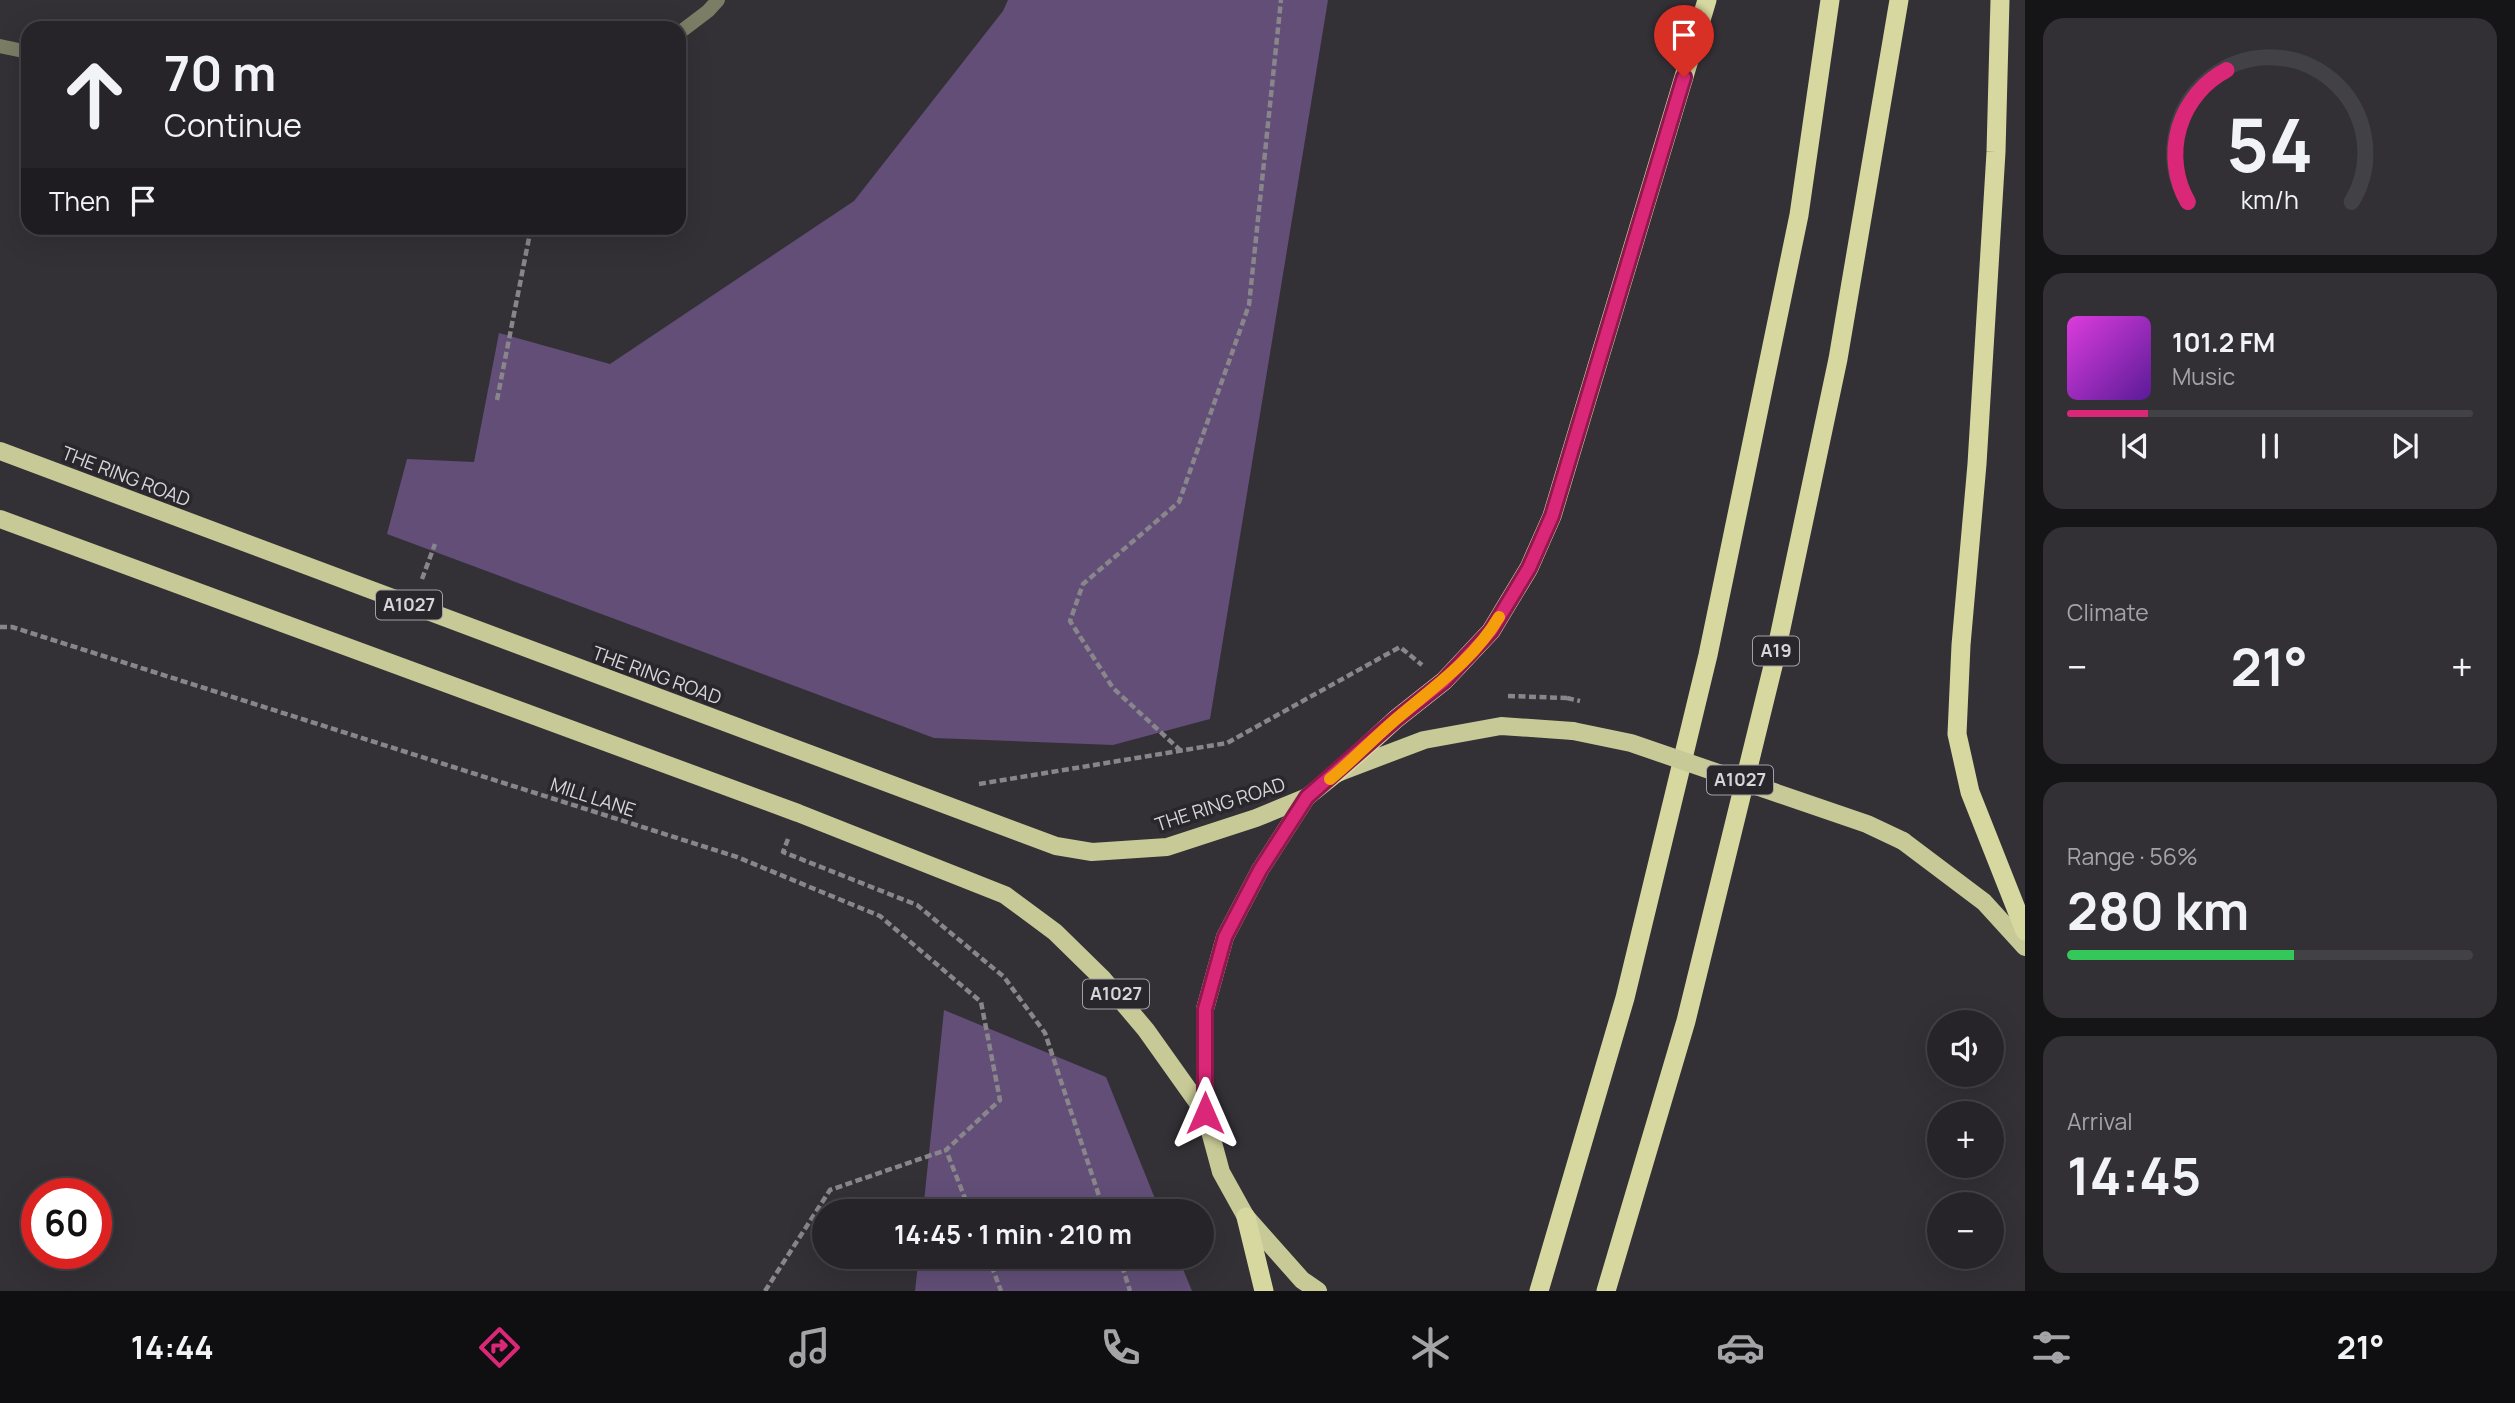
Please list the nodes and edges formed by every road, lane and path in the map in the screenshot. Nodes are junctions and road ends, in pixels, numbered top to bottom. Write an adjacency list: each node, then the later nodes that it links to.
1 (718, 0): 7 (street)
2 (1281, 0): 17 (path)
3 (1707, 0): 18 (highway)
4 (1830, 0): 33 (highway)
5 (1899, 0): 34 (highway, A19)
6 (2000, 0): 20 (highway)
7 (686, 28)
8 (0, 46): 9 (street)
9 (21, 50)
10 (530, 235): 11 (path)
11 (497, 400)
12 (0, 451): 15 (main road, THE RING ROAD / A1027)
13 (0, 519): 22 (main road, A1027)
14 (435, 544): 15 (path)
15 (411, 606): 19 (main road, THE RING ROAD / A1027)
16 (0, 627): 23 (path, MILL LANE)
17 (1181, 751)
18 (1337, 773): 19 (main road, A1027); 21 (main road, A1027, bridge)
19 (1307, 797): 22 (main road, A1027)
20 (2025, 931)
21 (2025, 947)
22 (1205, 1113): 25 (main road, A1027)
23 (946, 1150): 24 (path); 28 (path, MILL LANE)
24 (965, 1199)
25 (1246, 1217): 31 (highway); 32 (main road, A1027)
26 (993, 1269): 29 (path)
27 (1123, 1269): 30 (path)
28 (765, 1291)
29 (1002, 1291)
30 (1130, 1291)
31 (1264, 1291)
32 (1318, 1291)
33 (1539, 1291)
34 (1606, 1291)

